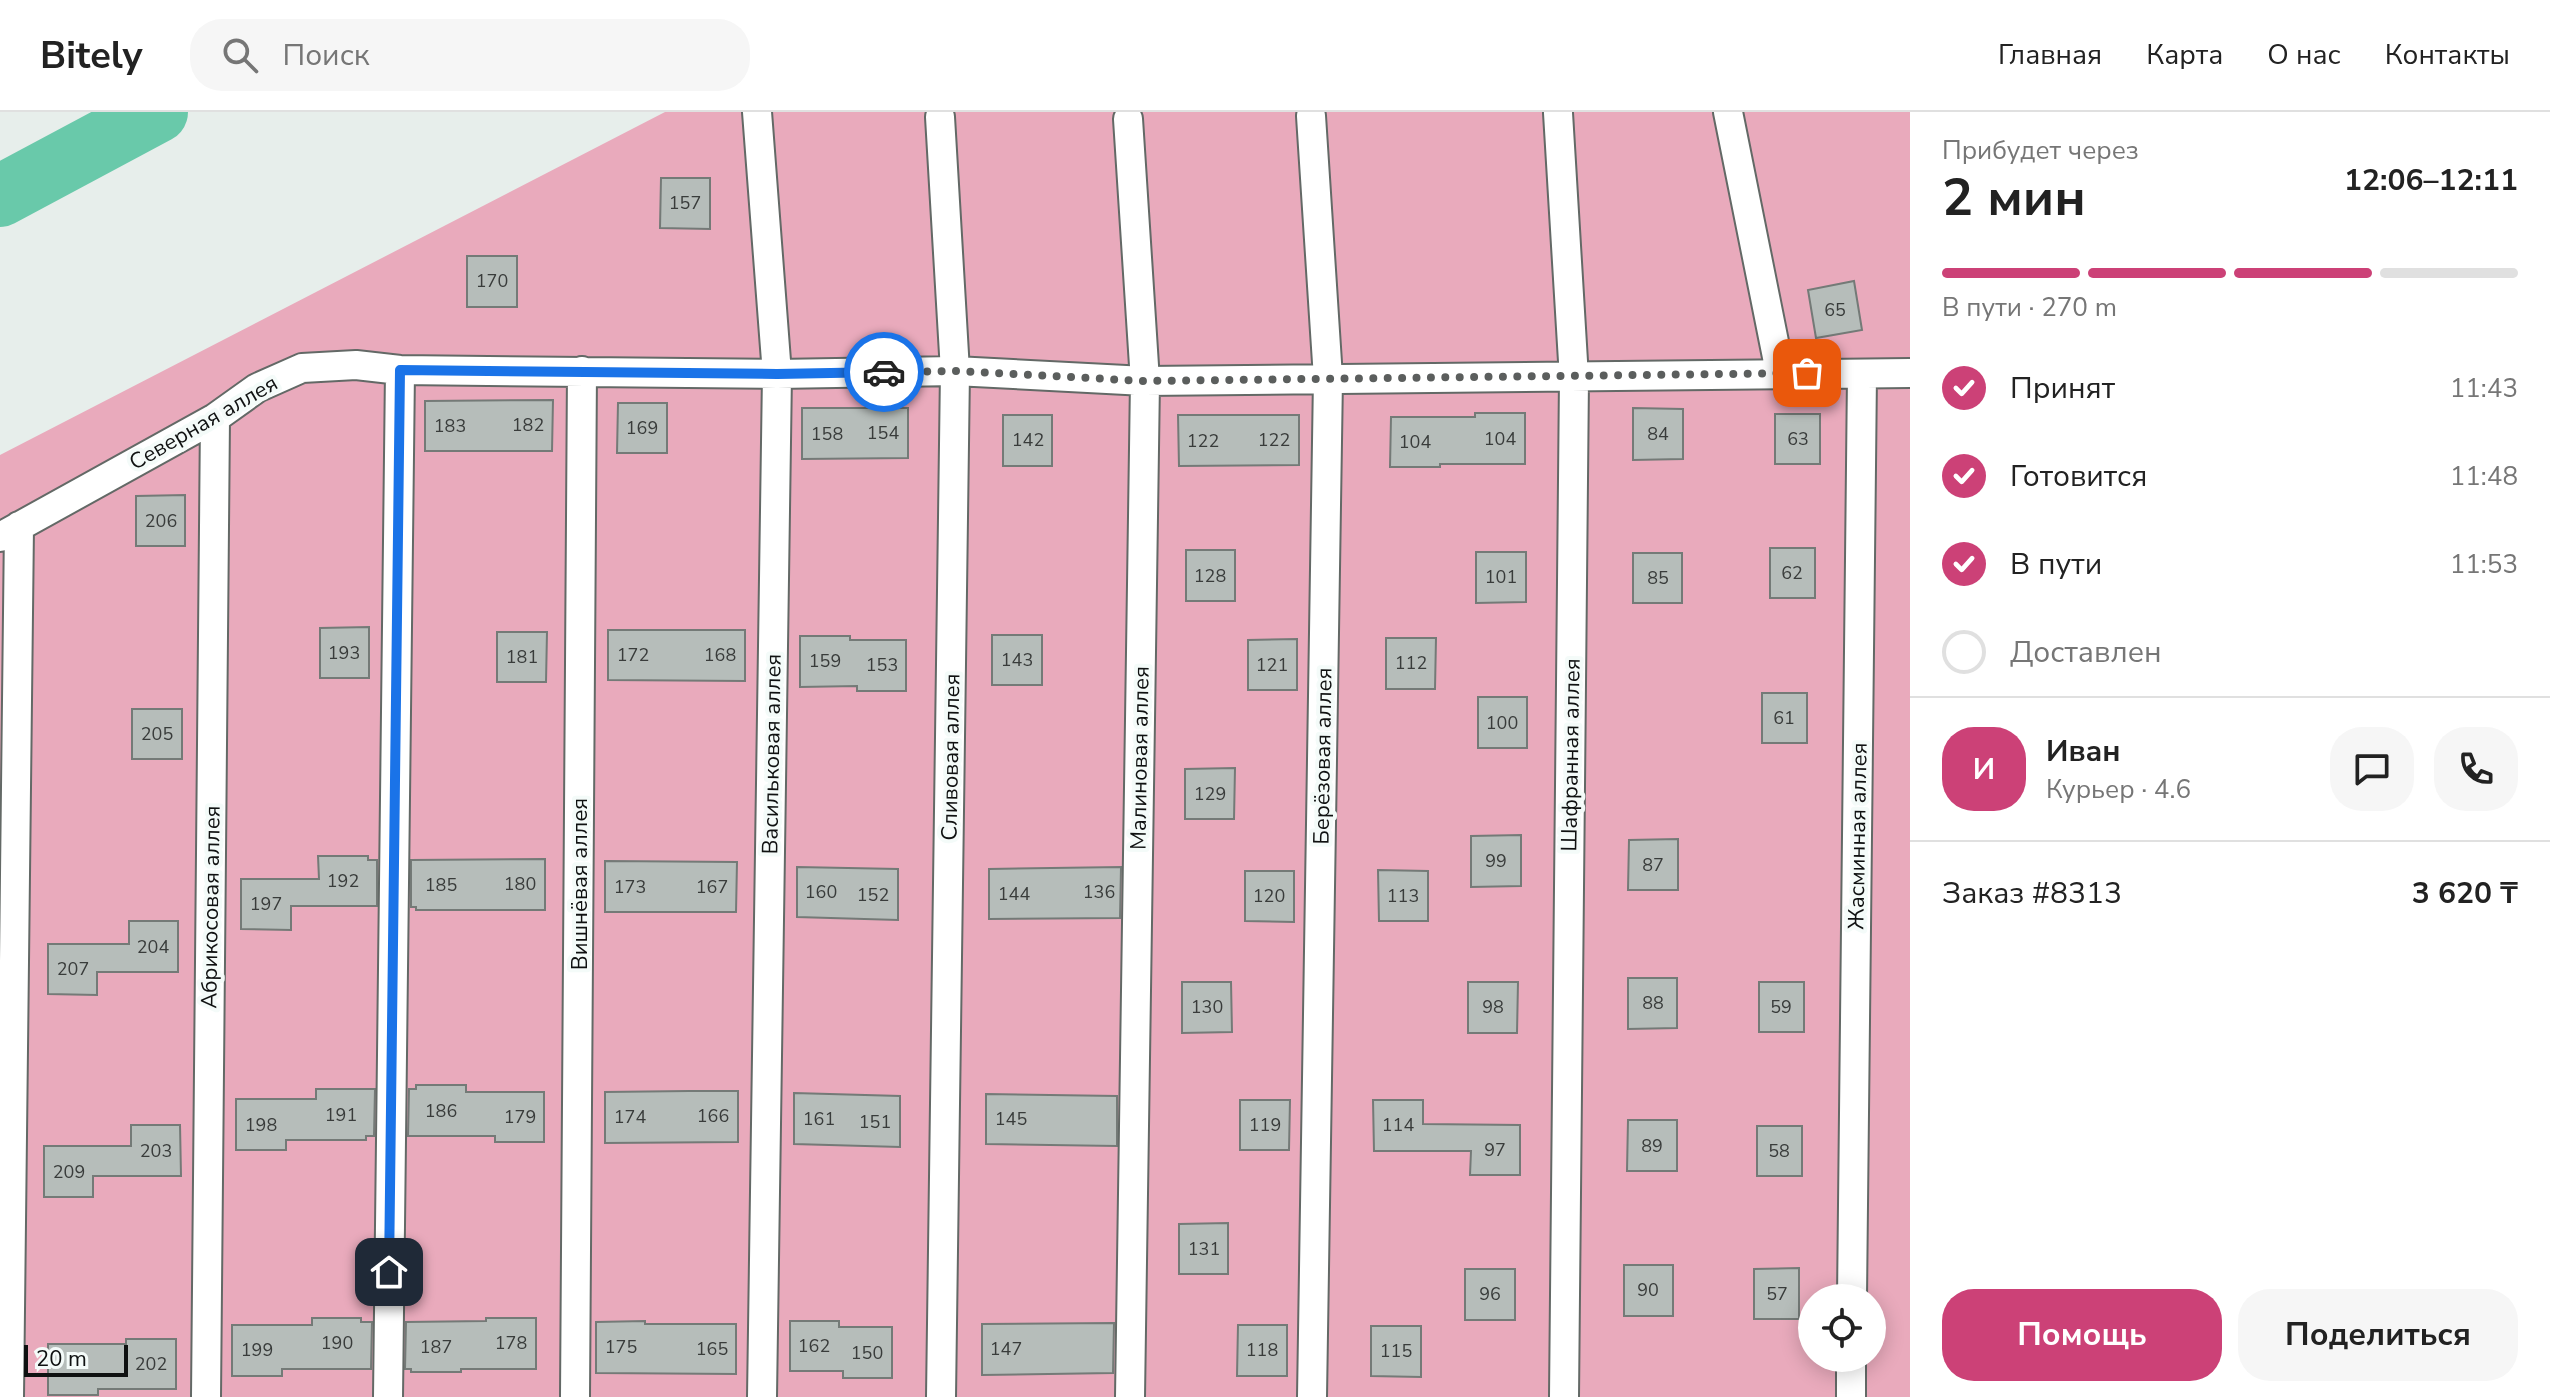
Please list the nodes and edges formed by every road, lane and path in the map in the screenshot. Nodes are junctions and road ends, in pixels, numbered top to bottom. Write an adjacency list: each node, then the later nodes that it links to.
1 (757, 112): 12 (street, Васильковая аллея)
2 (1728, 112): 10 (street)
3 (1558, 113): 15 (street, Шафранная аллея)
4 (1311, 116): 14 (street, Берёзовая аллея)
5 (940, 117): 9 (street, Сливовая аллея)
6 (1128, 119): 16 (street, Малиновая аллея)
7 (400, 370): 8 (street, Северная аллея); 17 (street, Северная аллея); 23 (street)
8 (582, 371): 12 (street, Северная аллея); 24 (street, Вишнёвая аллея)
9 (955, 371): 12 (street, Северная аллея); 16 (street, Северная аллея); 26 (street, Сливовая аллея)
10 (1780, 372): 13 (street, Северная аллея); 15 (street, Северная аллея)
11 (1910, 373): 13 (street, Северная аллея)
12 (777, 374): 25 (street, Васильковая аллея)
13 (1862, 374): 19 (street, Жасминная аллея)
14 (1328, 378): 15 (street, Северная аллея); 16 (street, Северная аллея); 28 (street, Берёзовая аллея)
15 (1574, 378): 29 (street, Шафранная аллея)
16 (1145, 381): 27 (street, Малиновая аллея)
17 (215, 418): 18 (street, Северная аллея); 22 (street, Абрикосовая аллея)
18 (9, 532): 21 (street)
19 (1852, 1284)
20 (1851, 1372): 30 (street)
21 (9, 1397)
22 (206, 1397)
23 (388, 1397)
24 (575, 1397)
25 (762, 1397)
26 (941, 1397)
27 (1130, 1397)
28 (1312, 1397)
29 (1564, 1397)
30 (1851, 1397)

